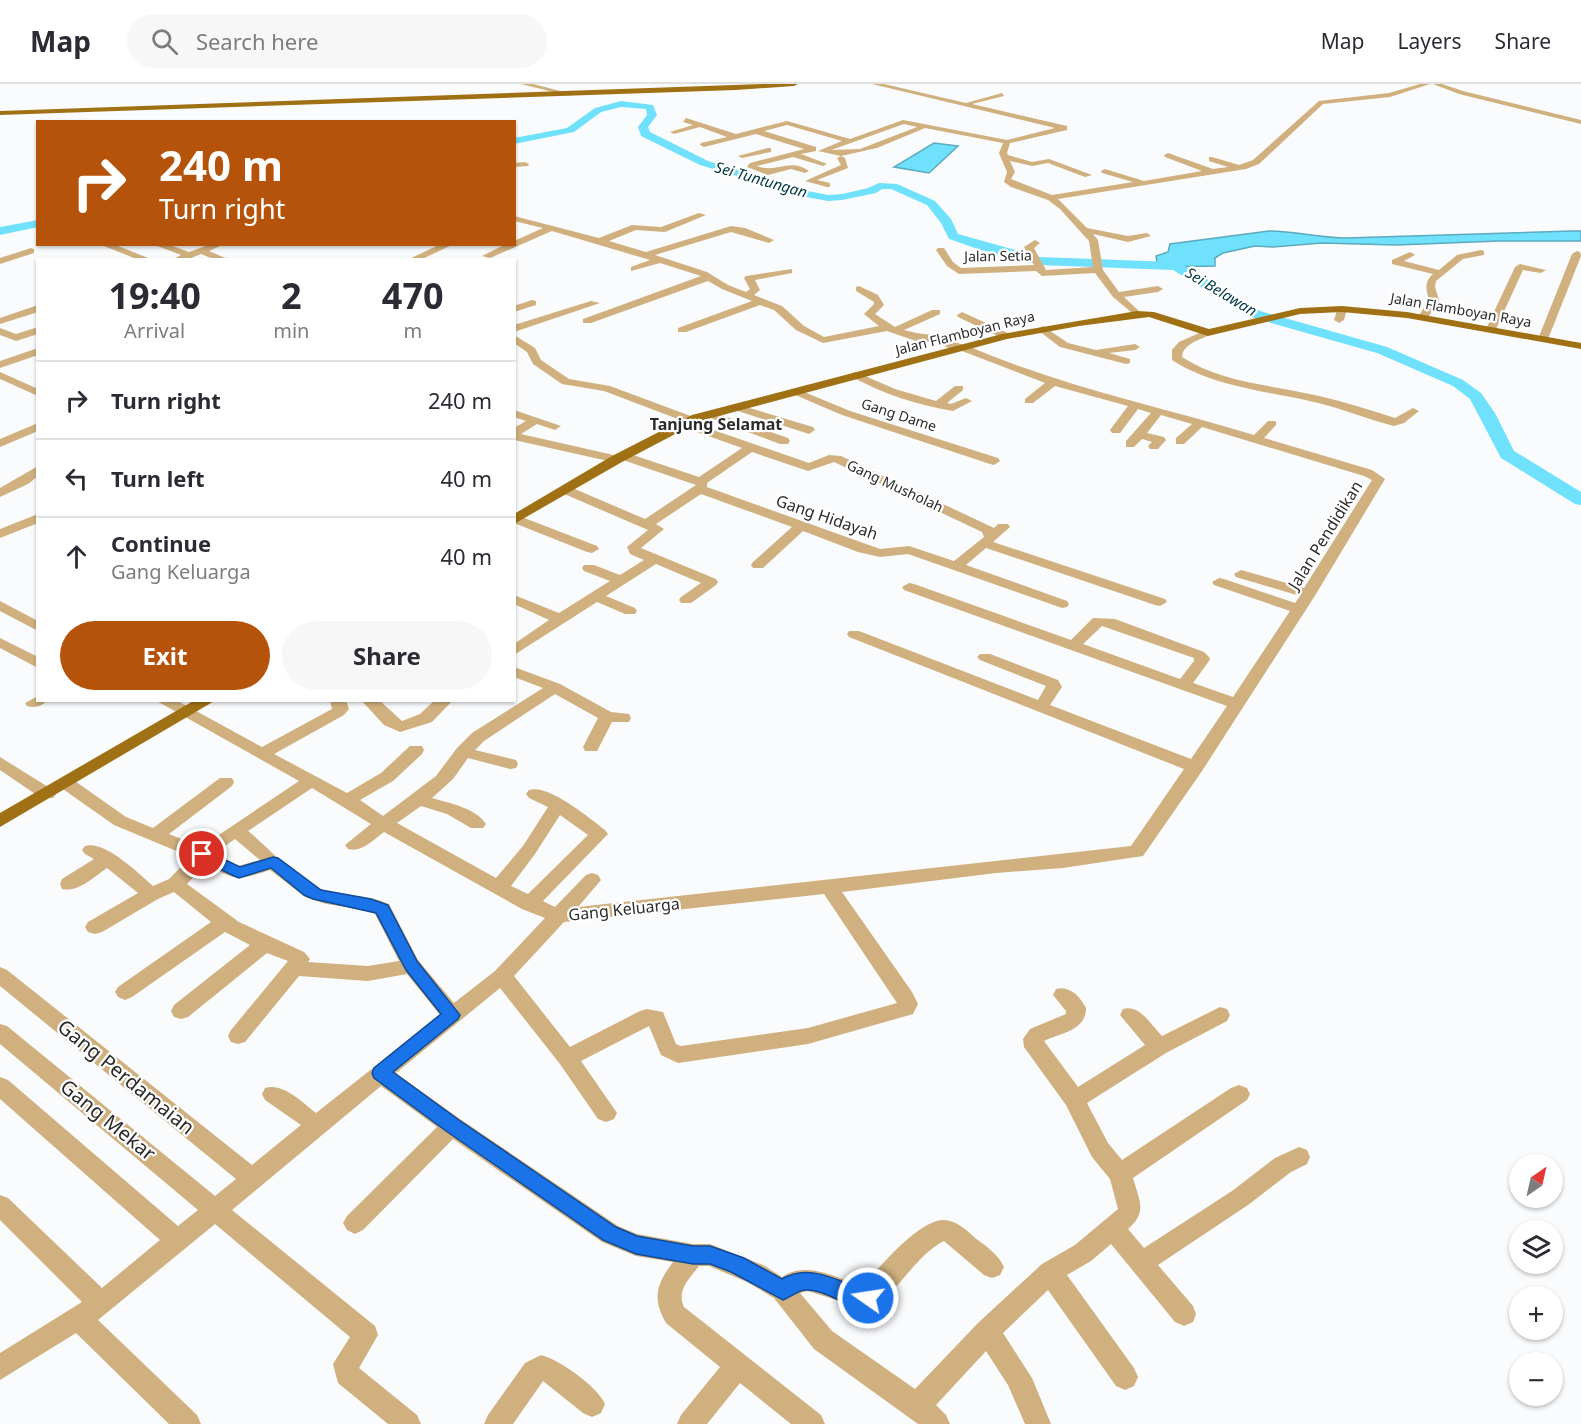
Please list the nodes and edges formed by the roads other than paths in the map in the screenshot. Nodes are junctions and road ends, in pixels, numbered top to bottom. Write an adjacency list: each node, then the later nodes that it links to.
1 (524, 84): 6 (street)
2 (794, 84): 6 (main road)
3 (875, 84): 8 (street)
4 (1427, 84): 41 (street)
5 (1436, 84): 11 (street)
6 (569, 94): 10 (main road)
7 (1002, 95): 8 (street)
8 (962, 105): 31 (street)
9 (1581, 112): 11 (street)
10 (0, 113)
11 (1558, 117): 13 (street)
12 (686, 120): 14 (street)
13 (1581, 123)
14 (702, 125): 18 (street); 20 (street)
15 (925, 126): 21 (street); 26 (street); 31 (street)
16 (736, 127): 18 (street)
17 (806, 129): 19 (street); 22 (street); 25 (street)
18 (720, 131): 23 (street); 24 (street)
19 (757, 131): 24 (street); 25 (street)
20 (674, 132)
21 (869, 134): 26 (street); 27 (street)
22 (827, 135): 27 (street); 29 (street)
23 (701, 136)
24 (736, 136): 30 (street)
25 (776, 137): 28 (street); 29 (street)
26 (891, 139): 37 (street)
27 (850, 141): 33 (street)
28 (754, 143)
29 (795, 143): 32 (street); 36 (street)
30 (704, 145)
31 (1005, 147): 40 (street); 54 (street)
32 (812, 148): 33 (street); 34 (street)
33 (822, 151): 37 (street)
34 (793, 154): 39 (street); 43 (street)
35 (1168, 155): 47 (street)
36 (742, 156)
37 (837, 156): 39 (street); 46 (street)
38 (1212, 159): 41 (street)
39 (823, 164): 43 (street)
40 (1032, 164): 42 (street); 44 (street)
41 (1240, 168): 47 (street)
42 (1025, 170)
43 (805, 171): 49 (street)
44 (1078, 171): 48 (street); 50 (street)
45 (1105, 171): 52 (street)
46 (828, 173): 51 (street); 53 (street)
47 (1214, 173): 52 (street)
48 (1088, 175)
49 (794, 176)
50 (1064, 176)
51 (843, 177)
52 (1144, 184): 54 (street)
53 (827, 185)
54 (1051, 198): 58 (street)
55 (702, 215): 61 (street)
56 (516, 219): 57 (street)
57 (551, 228): 61 (street); 62 (street)
58 (1085, 230): 59 (street); 84 (street)
59 (1148, 236)
60 (769, 240): 76 (street)
61 (600, 241): 76 (street)
62 (516, 243)
63 (1035, 243): 85 (street)
64 (113, 246): 79 (street)
65 (161, 246): 75 (street)
66 (428, 246): 70 (street)
67 (446, 246): 70 (street)
68 (510, 246): 78 (street)
69 (200, 248): 75 (street); 80 (street)
70 (437, 250): 81 (street)
71 (941, 250): 85 (street, Jalan Setia)
72 (31, 251): 83 (street)
73 (1481, 253): 89 (street)
74 (1577, 254): 118 (street)
75 (182, 255)
76 (647, 255): 82 (street)
77 (1410, 255): 89 (street)
78 (487, 256)
79 (144, 258)
80 (222, 258)
81 (416, 258)
82 (658, 260): 86 (street); 90 (street)
83 (0, 261)
84 (1097, 263): 85 (street, Jalan Setia); 93 (street)
85 (1039, 268)
86 (634, 269)
87 (1541, 270): 111 (street)
88 (789, 271): 94 (street)
89 (1442, 273): 105 (street)
90 (709, 277): 94 (street); 107 (street)
91 (859, 289): 110 (street)
92 (1158, 289): 93 (street)
93 (1116, 295): 102 (street)
94 (747, 297): 95 (street)
95 (758, 302): 110 (street); 112 (street)
96 (532, 303): 100 (street)
97 (595, 303): 109 (street)
98 (36, 307): 104 (street)
99 (36, 307): 106 (street)
100 (516, 308)
101 (936, 312): 110 (street)
102 (1137, 314): 113 (main road, Jalan Flamboyan Raya); 116 (main road, Jalan Flamboyan Raya)
103 (962, 315): 117 (street)
104 (0, 316)
105 (1422, 317): 111 (main road, Jalan Flamboyan Raya); 116 (main road, Jalan Flamboyan Raya)
106 (0, 321)
107 (588, 321)
108 (951, 321): 119 (street)
109 (516, 328)
110 (892, 329): 123 (street, Jalan Pendidikan)
111 (1491, 329): 118 (main road, Jalan Flamboyan Raya)
112 (682, 330)
113 (1043, 330): 117 (main road, Jalan Flamboyan Raya); 125 (street)
114 (0, 331): 115 (street)
115 (36, 331)
116 (1206, 333): 142 (street)
117 (1006, 336): 119 (main road, Jalan Flamboyan Raya)
118 (1543, 339): 121 (main road, Jalan Flamboyan Raya)
119 (988, 340): 123 (main road, Jalan Flamboyan Raya)
120 (518, 342): 146 (street, Gang Musholah)
121 (1581, 346)
122 (1135, 347): 125 (street)
123 (961, 348): 129 (main road, Jalan Flamboyan Raya); 131 (street, Jalan Pendidikan)
124 (36, 352): 127 (street)
125 (1088, 352): 126 (street)
126 (1126, 362)
127 (0, 365)
128 (0, 375): 132 (street)
129 (856, 375): 135 (main road, Jalan Flamboyan Raya); 138 (street)
130 (36, 377): 132 (street)
131 (1053, 382): 137 (street); 139 (street, Jalan Pendidikan)
132 (19, 384): 134 (street)
133 (958, 388): 138 (street)
134 (36, 392)
135 (797, 392): 140 (main road, Jalan Flamboyan Raya); 164 (street, Gang Dame)
136 (966, 401): 138 (street)
137 (1029, 401)
138 (938, 405)
139 (1136, 405): 141 (street, Jalan Pendidikan); 152 (street)
140 (736, 407): 144 (main road, Jalan Flamboyan Raya); 151 (street)
141 (1159, 411): 147 (street, Jalan Pendidikan); 155 (street)
142 (1413, 411)
143 (516, 414): 145 (street)
144 (709, 414): 146 (main road, Jalan Flamboyan Raya); 157 (street)
145 (536, 420): 149 (street); 153 (street)
146 (688, 422): 162 (street, Gang Musholah); 163 (main road, Jalan Flamboyan Raya)
147 (1200, 423): 156 (street, Jalan Pendidikan); 158 (street)
148 (1272, 423): 156 (street)
149 (555, 426)
150 (36, 427): 159 (street)
151 (809, 430)
152 (1116, 430)
153 (516, 433)
154 (516, 434): 163 (street, Gang Hidayah)
155 (1140, 435): 160 (street); 161 (street)
156 (1256, 439): 186 (street, Jalan Pendidikan)
157 (784, 441)
158 (1180, 441)
159 (0, 443)
160 (1130, 444)
161 (1154, 446)
162 (751, 447): 166 (street); 176 (street, Gang Musholah)
163 (621, 457): 166 (street, Gang Hidayah); 167 (main road, Jalan Flamboyan Raya)
164 (994, 461)
165 (36, 472): 168 (street)
166 (700, 485): 172 (street); 173 (street, Gang Hidayah)
167 (566, 490): 169 (main road, Jalan Flamboyan Raya); 172 (street)
168 (0, 493)
169 (516, 518)
170 (36, 519): 175 (street)
171 (516, 519): 177 (street)
172 (647, 524): 178 (street)
173 (801, 526): 179 (street); 180 (street, Gang Hidayah)
174 (1003, 527): 176 (street)
175 (0, 534)
176 (986, 540): 180 (street); 190 (street, Gang Musholah)
177 (592, 549)
178 (655, 559): 183 (street); 189 (street)
179 (758, 565)
180 (957, 566): 191 (street, Gang Hidayah)
181 (589, 568): 183 (street)
182 (1241, 574): 186 (street)
183 (622, 581): 187 (street)
184 (1219, 582): 193 (street)
185 (909, 587): 199 (street)
186 (1309, 594): 193 (street, Jalan Pendidikan)
187 (597, 597): 194 (street); 195 (street)
188 (516, 600): 195 (street)
189 (686, 600)
190 (1160, 602)
191 (1062, 604)
192 (0, 605): 196 (street)
193 (1299, 609): 211 (street, Jalan Pendidikan)
194 (630, 610)
195 (560, 620): 200 (street)
196 (36, 626)
197 (854, 634): 212 (street)
198 (0, 642): 202 (street)
199 (1073, 646): 204 (street); 204 (street)
200 (516, 650)
201 (985, 657): 212 (street)
202 (36, 663)
203 (516, 671): 205 (street)
204 (1183, 686): 211 (street)
205 (555, 687): 214 (street); 216 (street)
206 (167, 702): 213 (street, Gang Keluarga)
207 (204, 702): 213 (main road)
208 (340, 702): 217 (street)
209 (371, 702): 210 (street)
210 (443, 702)
211 (1236, 704): 220 (street, Jalan Pendidikan)
212 (1040, 708): 220 (street)
213 (185, 713): 217 (street, Gang Keluarga); 223 (main road)
214 (591, 747)
215 (416, 750): 227 (street)
216 (463, 752): 219 (street); 226 (street)
217 (261, 754): 222 (street, Gang Keluarga)
218 (0, 762): 224 (street)
219 (510, 764)
220 (1196, 767): 236 (street, Jalan Pendidikan)
221 (226, 782): 233 (street)
222 (309, 782): 227 (street, Gang Keluarga); 232 (street)
223 (66, 783): 224 (main road); 233 (street)
224 (47, 794): 229 (main road)
225 (535, 794): 228 (street)
226 (417, 799): 230 (street); 231 (street)
227 (346, 800): 230 (street, Gang Keluarga)
228 (558, 806): 244 (street); 246 (street)
229 (0, 821)
230 (382, 823): 234 (street); 244 (street, Gang Keluarga)
231 (477, 824)
232 (237, 831): 237 (street); 238 (street)
233 (154, 836): 237 (street)
234 (354, 845)
235 (91, 850): 239 (street)
236 (1137, 852): 243 (street, Gang Keluarga)
237 (202, 854): 242 (street); 251 (street)
238 (268, 857)
239 (108, 859): 241 (street); 245 (street)
240 (592, 880): 247 (street)
241 (69, 884)
242 (176, 884): 245 (street); 248 (street)
243 (828, 886): 247 (street, Gang Keluarga); 264 (street)
244 (499, 888): 246 (street, Gang Keluarga)
245 (151, 894): 249 (street)
246 (529, 904): 247 (street, Gang Keluarga)
247 (557, 916): 254 (street)
248 (224, 923): 250 (street); 255 (street)
249 (95, 927)
250 (264, 945): 252 (street); 257 (street)
251 (411, 965): 252 (street); 258 (street)
252 (294, 968): 262 (street)
253 (0, 975): 275 (street, Gang Perdamaian)
254 (502, 976): 258 (street); 264 (street)
255 (125, 992)
256 (1063, 995): 269 (street)
257 (181, 1011)
258 (452, 1015): 265 (street)
259 (1130, 1015): 263 (street)
260 (1220, 1015): 263 (street)
261 (1, 1035): 277 (street, Gang Mekar)
262 (238, 1036)
263 (1159, 1047): 269 (street)
264 (567, 1058): 270 (street)
265 (380, 1073): 271 (street); 272 (street)
266 (0, 1086): 280 (street)
267 (273, 1094): 271 (street)
268 (1239, 1094): 274 (street)
269 (1075, 1100): 274 (street)
270 (606, 1113)
271 (317, 1125): 275 (street)
272 (452, 1126): 278 (street); 281 (street)
273 (1299, 1156): 282 (street)
274 (1120, 1174): 279 (street)
275 (253, 1179): 277 (street)
276 (0, 1205): 286 (street)
277 (217, 1210): 280 (street); 296 (street, Gang Mekar)
278 (355, 1223)
279 (1112, 1228): 282 (street); 284 (street)
280 (178, 1241): 286 (street)
281 (693, 1255): 285 (street); 290 (street)
282 (1141, 1263): 287 (street)
283 (992, 1267): 285 (street)
284 (1050, 1272): 289 (street); 292 (street)
285 (783, 1290): 294 (street)
286 (101, 1304): 288 (street)
287 (1184, 1314)
288 (79, 1319): 291 (street); 295 (street)
289 (987, 1332): 294 (street); 301 (street)
290 (739, 1365): 298 (street); 299 (street)
291 (0, 1367)
292 (1125, 1377)
293 (592, 1404): 297 (street)
294 (917, 1406): 300 (street)
295 (188, 1424)
296 (408, 1424)
297 (497, 1424)
298 (690, 1424)
299 (812, 1424)
300 (937, 1424)
301 (1038, 1424)

